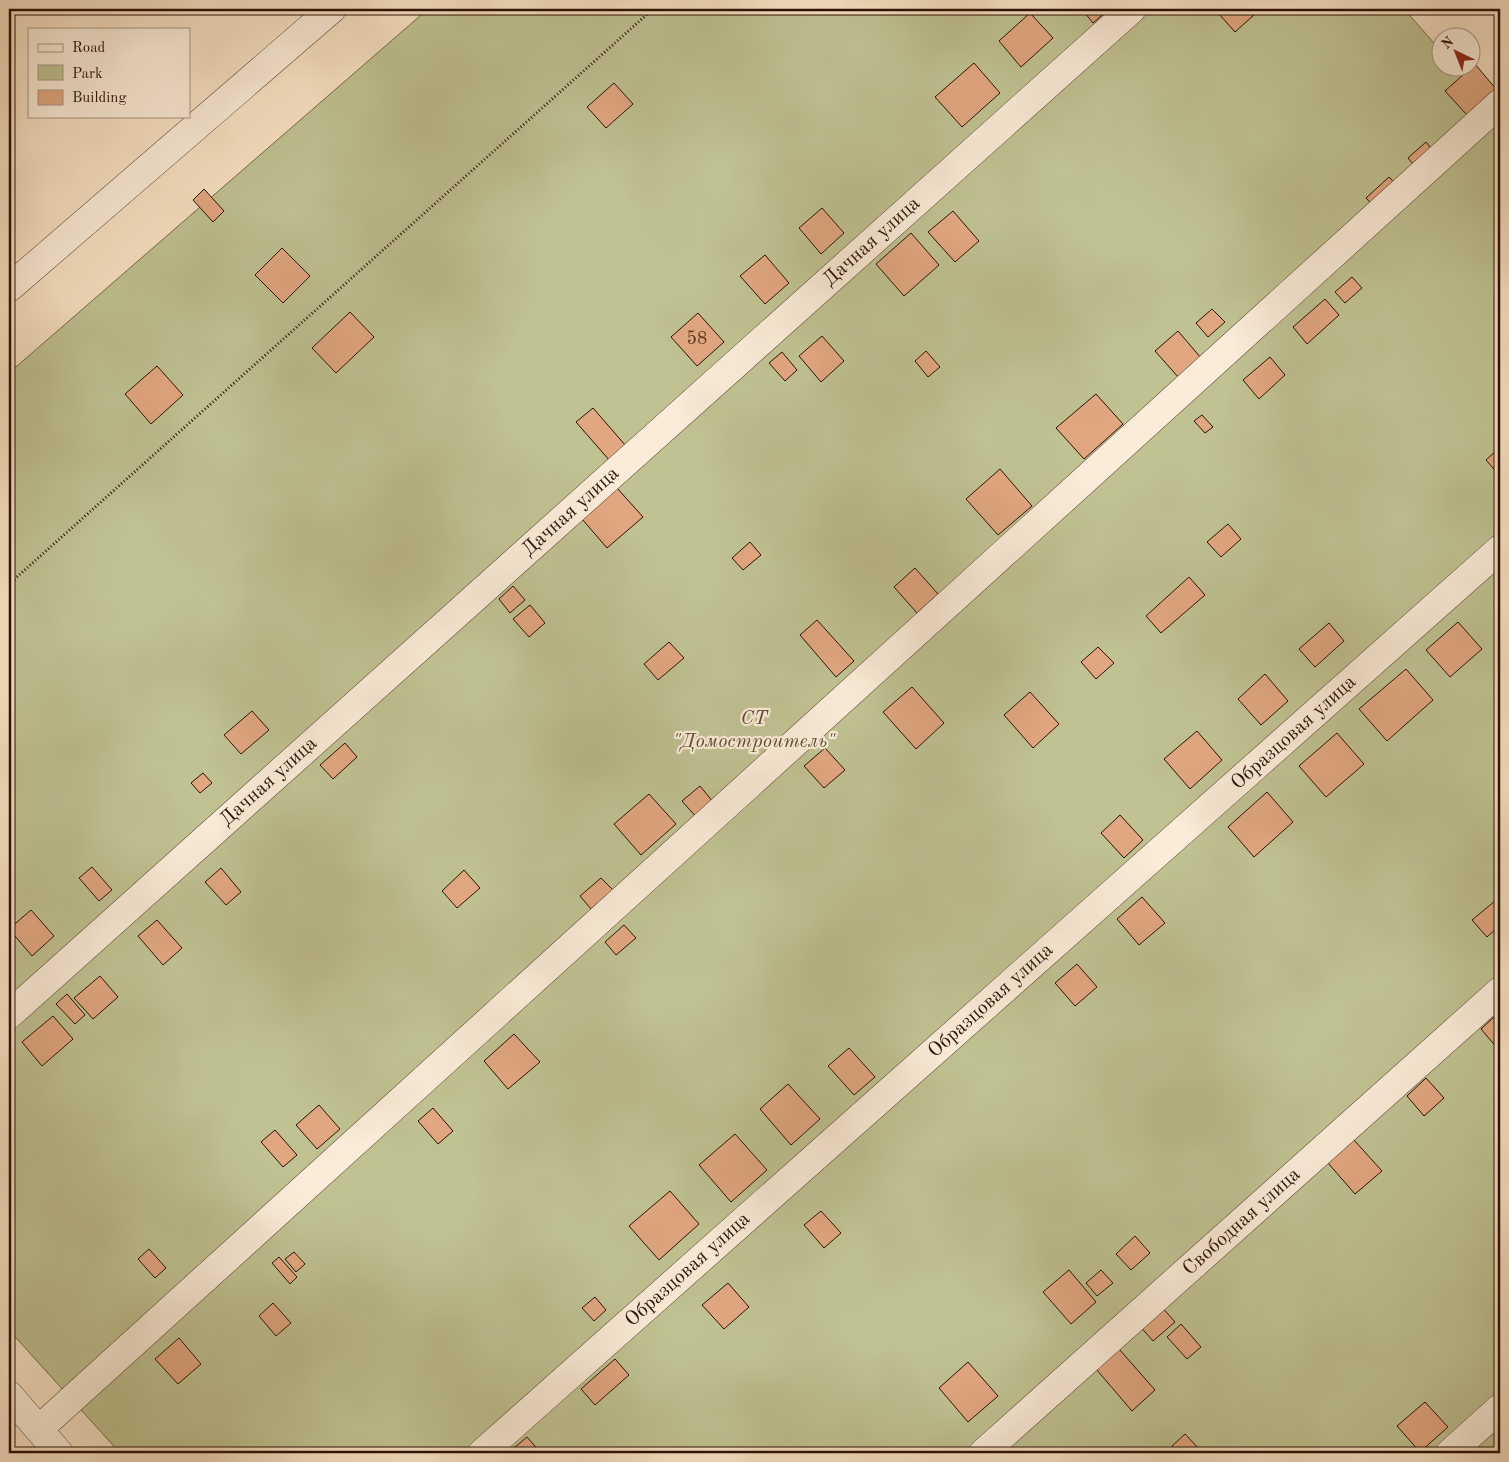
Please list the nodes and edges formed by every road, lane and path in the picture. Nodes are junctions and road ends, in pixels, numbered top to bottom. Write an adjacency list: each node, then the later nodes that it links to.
1 (332, 9): 5 (street)
2 (654, 9): 7 (path)
3 (1132, 9): 9 (street, Дачная улица)
4 (1500, 103): 12 (street)
5 (9, 288)
6 (1500, 549): 14 (street, Образцовая улица)
7 (9, 584)
8 (1500, 991): 15 (street, Свободная улица)
9 (9, 1015)
10 (9, 1395): 12 (street)
11 (1500, 1408): 16 (street)
12 (39, 1429): 13 (street)
13 (59, 1453)
14 (482, 1453)
15 (983, 1453)
16 (1450, 1453)

